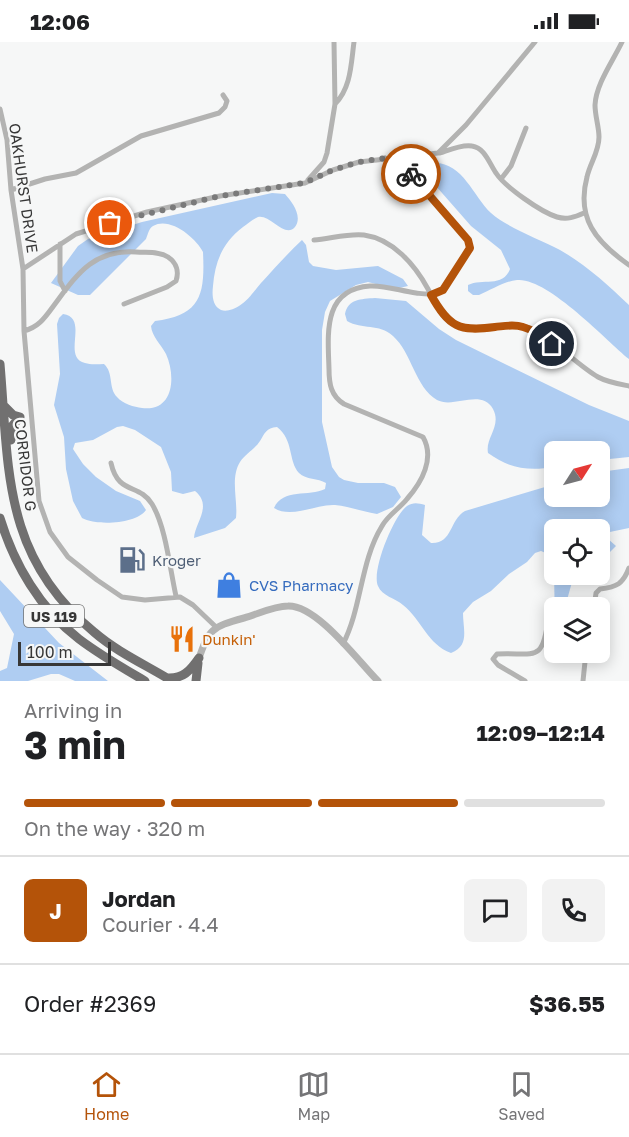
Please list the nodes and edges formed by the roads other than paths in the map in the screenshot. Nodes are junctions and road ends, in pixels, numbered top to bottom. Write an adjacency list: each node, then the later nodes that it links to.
1 (334, 42): 6 (street)
2 (354, 42): 6 (street)
3 (535, 42): 9 (street)
4 (622, 42): 14 (street)
5 (223, 94): 13 (street)
6 (335, 104): 12 (street)
7 (0, 110): 13 (street, OAKHURST DRIVE)
8 (526, 128): 11 (street)
9 (438, 153): 10 (street); 11 (street)
10 (385, 158): 12 (street); 20 (street)
11 (501, 179): 14 (street)
12 (304, 183): 16 (street)
13 (10, 190): 18 (street, OAKHURST DRIVE)
14 (584, 213): 17 (street)
15 (314, 240): 20 (street)
16 (60, 244): 18 (street); 19 (street)
17 (629, 265)
18 (23, 268): 22 (street, OAKHURST DRIVE)
19 (65, 291): 21 (street); 22 (street)
20 (431, 295): 24 (street); 35 (street)
21 (124, 304)
22 (24, 331): 26 (street, OAKHURST DRIVE)
23 (0, 364): 25 (highway, CORRIDOR G / US 119)
24 (629, 386)
25 (4, 406): 27 (highway); 30 (highway, CORRIDOR G / US 119)
26 (31, 416): 27 (street); 32 (street, OAKHURST DRIVE)
27 (20, 417): 30 (highway)
28 (111, 463): 32 (street)
29 (0, 518): 37 (highway, US 119)
30 (18, 520): 40 (highway, CORRIDOR G / US 119)
31 (629, 568): 33 (street)
32 (176, 596): 34 (street)
33 (595, 597)
34 (216, 627): 35 (street); 38 (street)
35 (342, 644): 46 (street)
36 (544, 644): 47 (street)
37 (99, 654): 41 (highway); 42 (highway, US 119); 43 (highway)
38 (199, 658): 40 (highway); 44 (street); 45 (highway)
39 (585, 663): 48 (street)
40 (169, 679)
41 (134, 681)
42 (145, 681)
43 (154, 681)
44 (190, 681)
45 (196, 681)
46 (378, 681)
47 (525, 681)
48 (583, 681)

